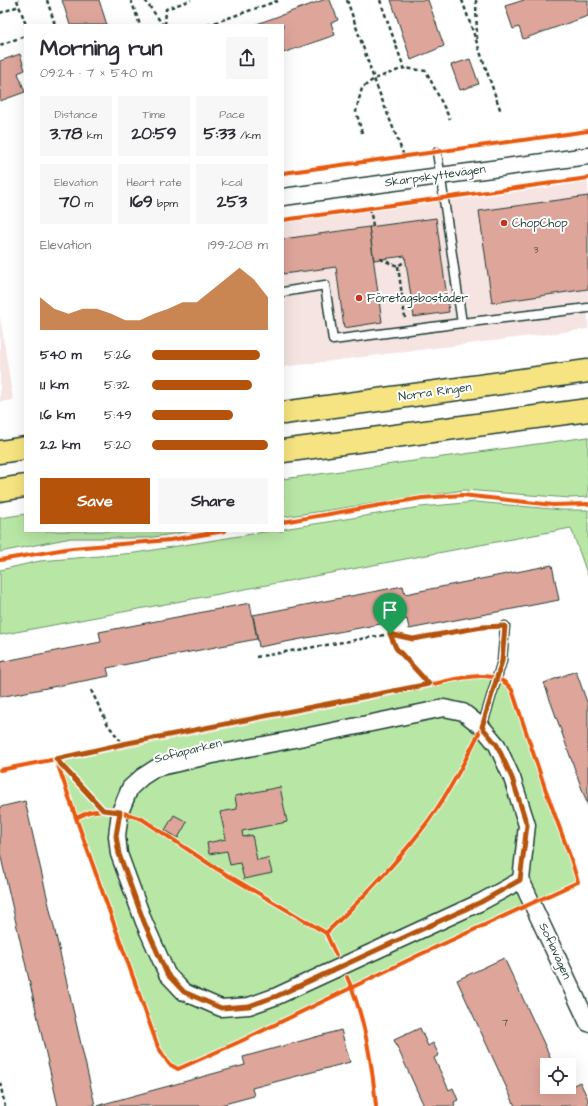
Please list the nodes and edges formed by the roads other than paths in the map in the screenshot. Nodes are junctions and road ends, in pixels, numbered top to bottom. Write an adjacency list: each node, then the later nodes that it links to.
1 (437, 152): 3 (lane)
2 (588, 156): 3 (street, Skarpskyttevägen)
3 (441, 176): 4 (street, Skarpskyttevägen); 7 (lane)
4 (284, 197)
5 (284, 292): 7 (lane)
6 (588, 308): 7 (lane)
7 (462, 323)
8 (588, 371): 10 (main road, Norra Ringen)
9 (588, 410): 12 (main road)
10 (284, 413)
11 (24, 448): 13 (main road)
12 (284, 451)
13 (0, 452)
14 (24, 486): 15 (main road)
15 (0, 490)
16 (505, 626): 17 (lane)
17 (482, 727): 18 (street, Sofiaparken); 18 (street, Sofiaparken)
18 (520, 880): 19 (street, Sofiavägen)
19 (584, 1004): 20 (street, Sofiavägen)
20 (588, 1023)

